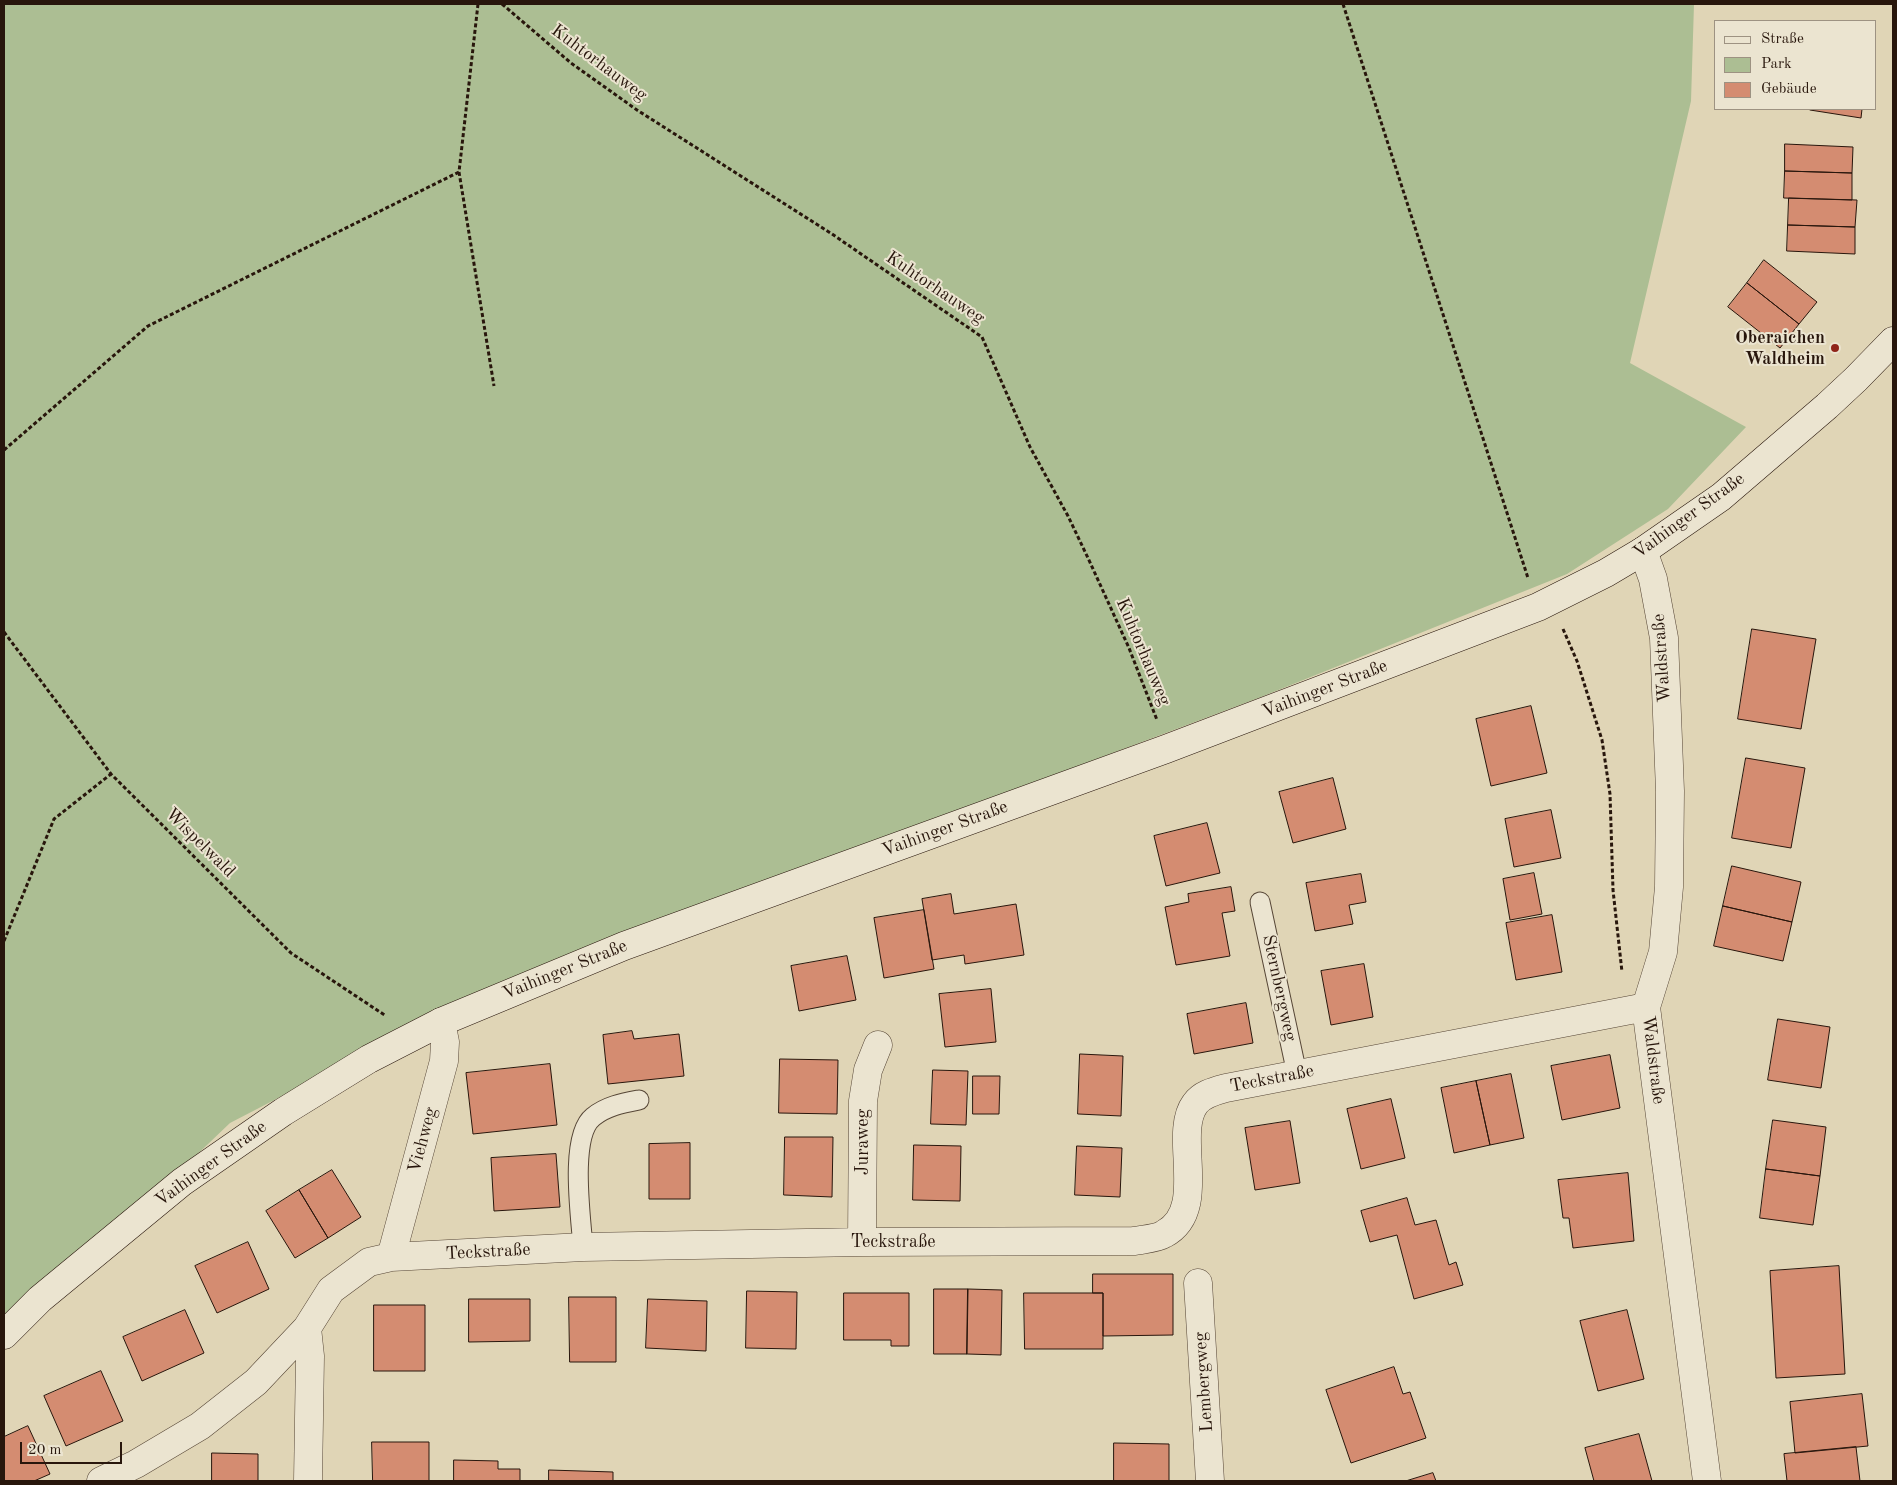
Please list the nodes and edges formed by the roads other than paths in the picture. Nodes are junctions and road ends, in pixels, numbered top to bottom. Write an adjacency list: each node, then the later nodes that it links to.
1 (1893, 341): 2 (street, Vaihinger Straße)
2 (1643, 551): 4 (street, Waldstraße); 5 (street, Vaihinger Straße)
3 (1260, 902): 7 (lane, Sternbergweg)
4 (1636, 1008): 7 (street, Teckstraße); 18 (street, Waldstraße)
5 (441, 1022): 11 (street, Viehweg); 14 (street, Vaihinger Straße)
6 (878, 1045): 9 (street, Juraweg)
7 (1297, 1074): 9 (street, Teckstraße)
8 (639, 1100): 10 (lane)
9 (862, 1242): 10 (street, Teckstraße)
10 (583, 1247): 11 (street, Teckstraße)
11 (391, 1257): 13 (street, Teckstraße)
12 (1198, 1283): 17 (street, Lembergweg)
13 (307, 1328): 15 (street, Teckstraße); 16 (street)
14 (4, 1335)
15 (101, 1481)
16 (308, 1481)
17 (1210, 1481)
18 (1707, 1481)

